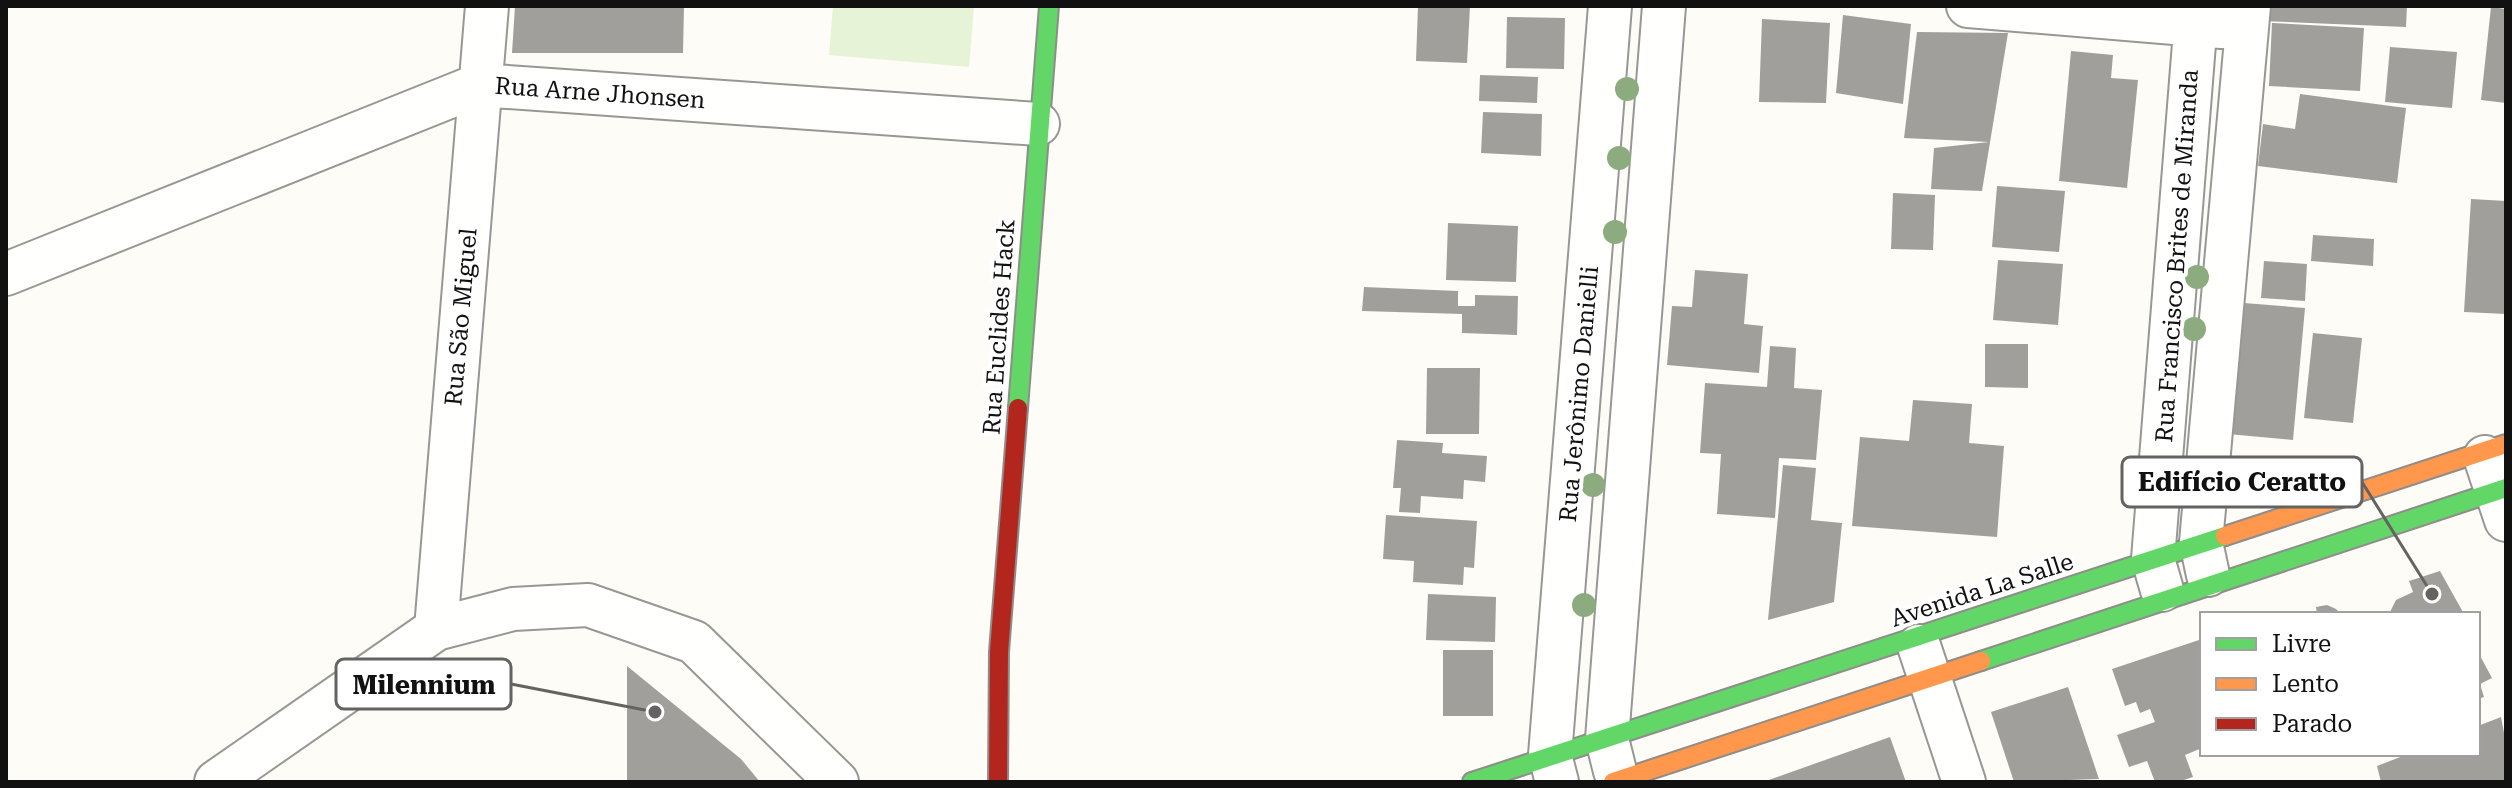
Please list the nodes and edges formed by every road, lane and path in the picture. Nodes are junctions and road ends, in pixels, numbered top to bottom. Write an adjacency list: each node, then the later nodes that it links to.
1 (487, 6): 8 (street, Rua São Miguel)
2 (1049, 6): 9 (main road, Rua Euclides Hack)
3 (1610, 6): 10 (street, Rua Jerônimo Danielli)
4 (1664, 6): 11 (street)
5 (1968, 6): 6 (street)
6 (2196, 15): 7 (street); 12 (street, Rua Francisco Brites de Miranda)
7 (2248, 18): 13 (street, Rua Francisco Brites de Miranda)
8 (479, 85): 9 (street, Rua Arne Jhonsen); 14 (street, Rua Arne Jhonsen); 25 (street, Rua São Miguel)
9 (1038, 124): 27 (main road, Rua Euclides Hack)
10 (1595, 196): 11 (street); 17 (street, Rua Jerônimo Danielli)
11 (1649, 197): 18 (street)
12 (2180, 220): 13 (street); 15 (street, Rua Francisco Brites de Miranda)
13 (2229, 224): 16 (street, Rua Francisco Brites de Miranda)
14 (6, 274)
15 (2169, 360): 16 (street); 22 (street, Rua Francisco Brites de Miranda)
16 (2216, 363): 21 (street, Rua Francisco Brites de Miranda)
17 (1576, 435): 18 (street); 31 (street, Rua Jerônimo Danielli)
18 (1630, 437): 30 (street)
19 (2495, 448): 20 (street); 21 (main road, Avenida La Salle)
20 (2503, 500): 23 (main road)
21 (2201, 542): 22 (main road, Avenida La Salle); 23 (street, Rua Francisco Brites de Miranda)
22 (2153, 559): 24 (street, Rua Francisco Brites de Miranda); 26 (main road, Avenida La Salle)
23 (2210, 584): 24 (main road)
24 (2164, 600): 28 (main road)
25 (436, 629): 33 (street); 34 (street)
26 (1916, 636): 28 (street); 30 (main road, Avenida La Salle)
27 (999, 652): 29 (main road, Rua Euclides Hack); 35 (main road, Rua Euclides Hack)
28 (1928, 678): 32 (main road); 37 (street)
29 (978, 738)
30 (1607, 739): 31 (main road, Avenida La Salle); 32 (street)
31 (1554, 768): 36 (main road, Avenida La Salle)
32 (1616, 781)
33 (216, 782)
34 (837, 782)
35 (998, 782)
36 (1472, 782)
37 (1964, 782)

